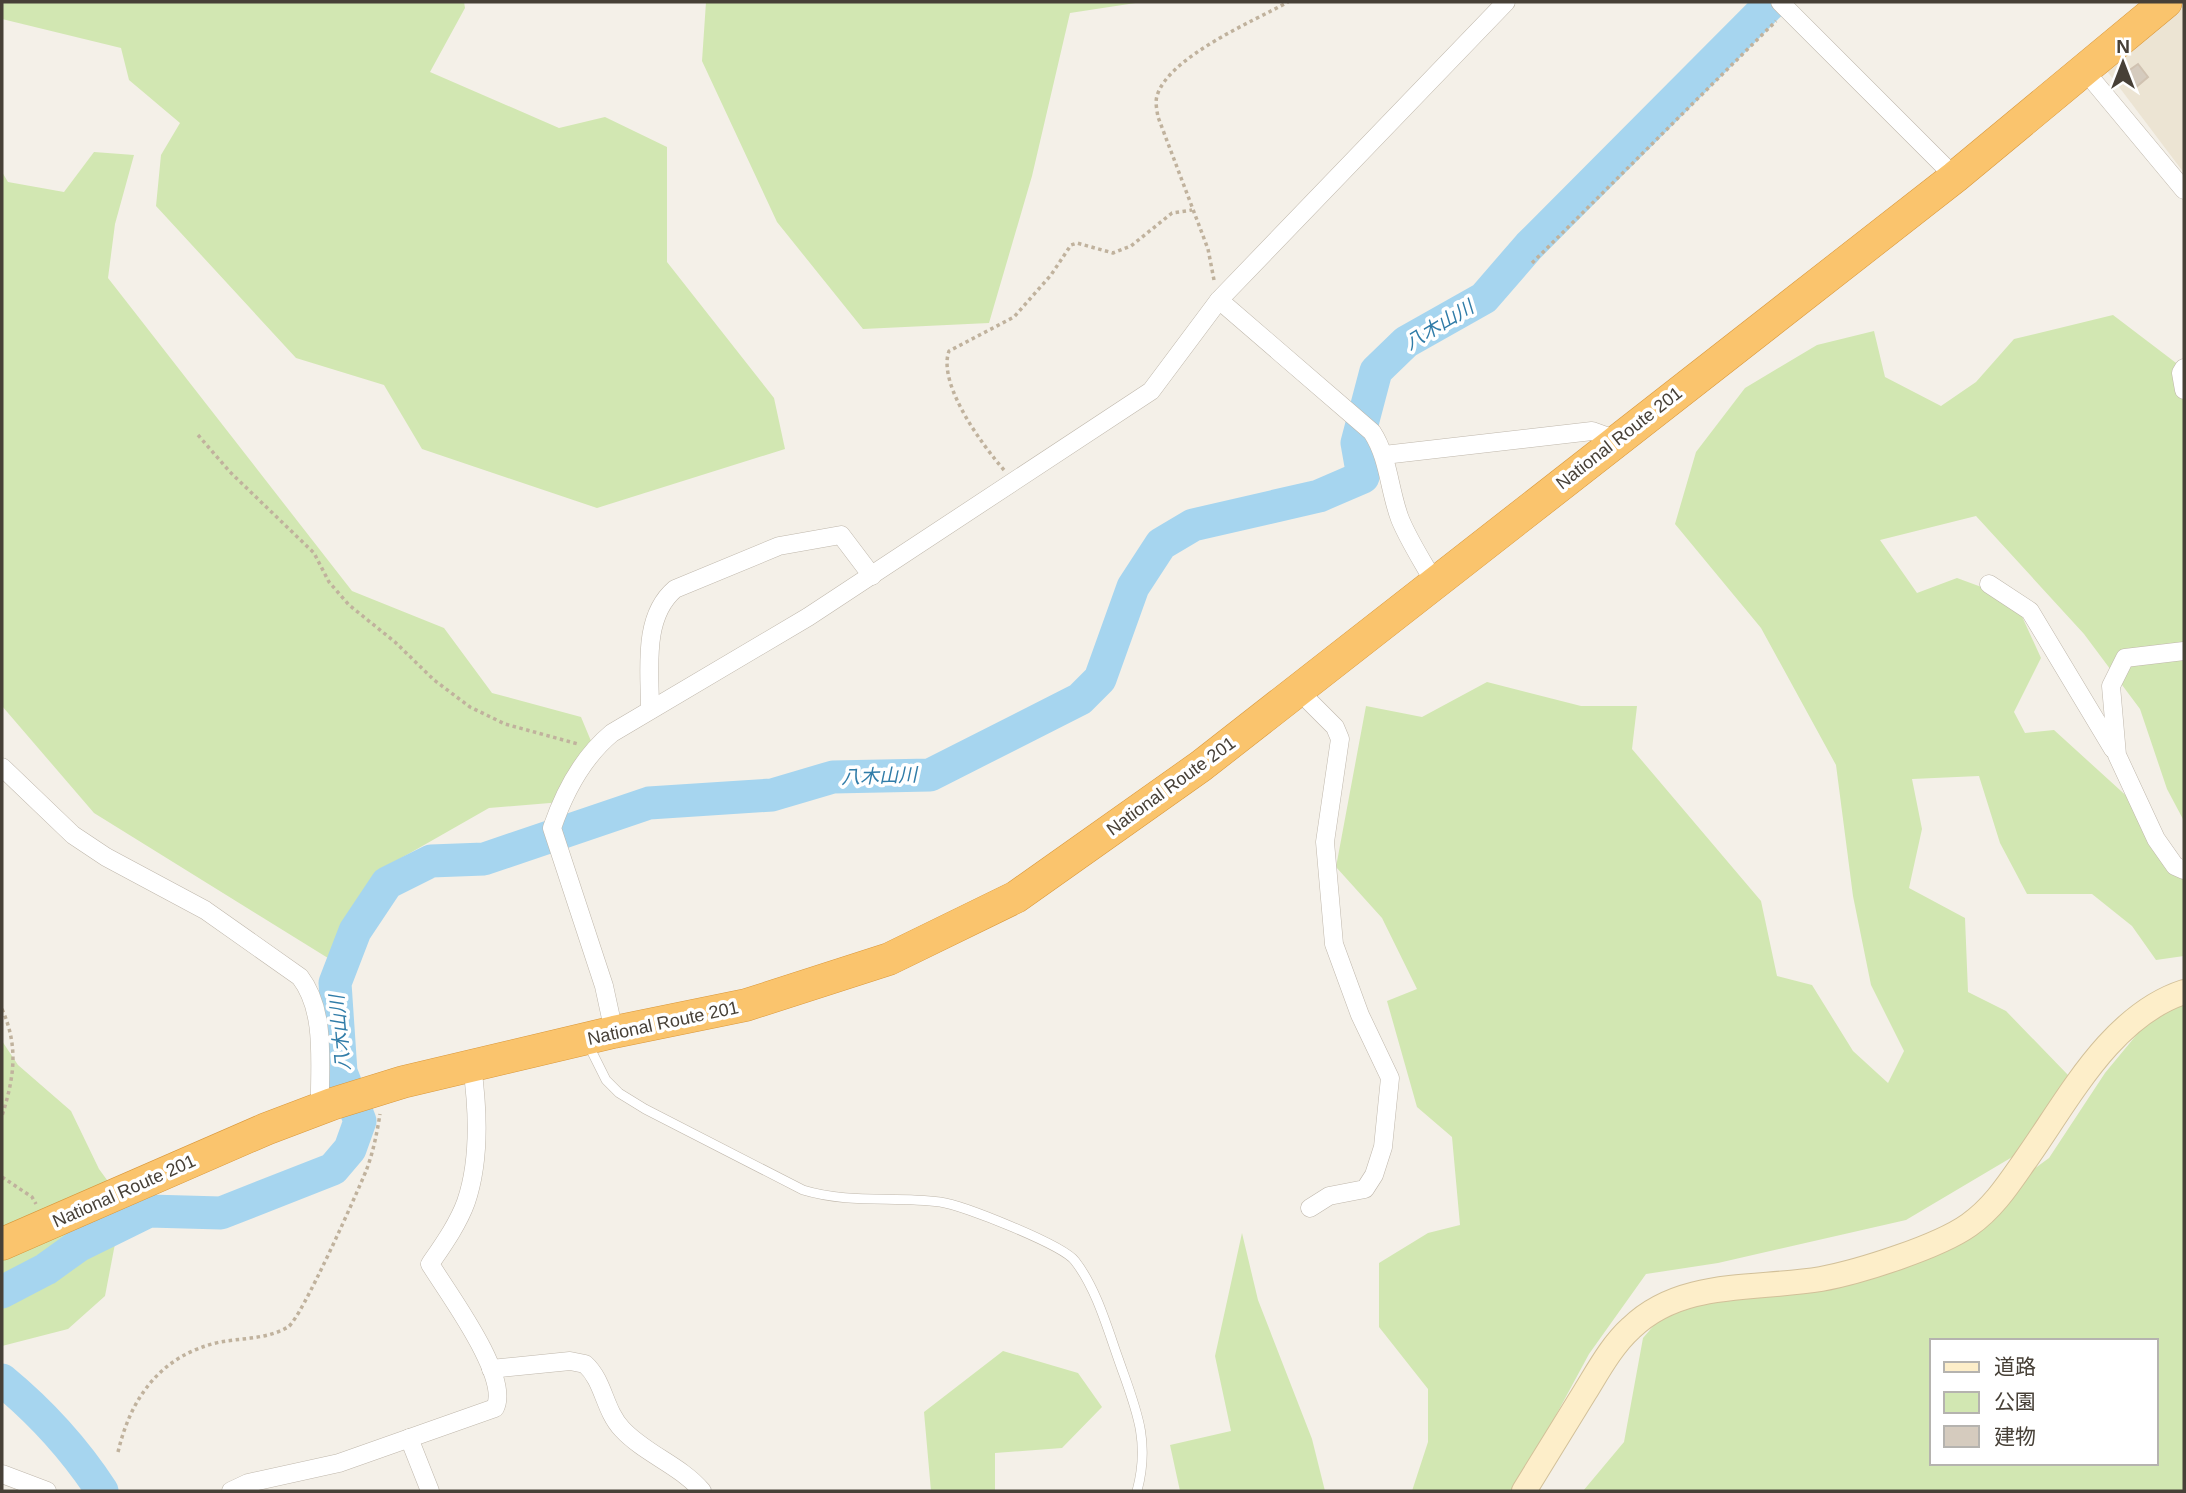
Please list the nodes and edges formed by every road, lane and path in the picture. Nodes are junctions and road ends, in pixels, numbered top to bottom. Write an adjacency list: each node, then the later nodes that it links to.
1 (1288, 2): 8 (path)
2 (1506, 2): 10 (street)
3 (2165, 2): 5 (highway, National Route 201)
4 (1783, 5): 6 (street); 9 (path)
5 (2085, 71): 6 (highway, National Route 201); 7 (street)
6 (1955, 177): 14 (highway, National Route 201)
7 (2184, 190)
8 (1192, 210): 10 (path); 16 (path)
9 (1532, 262)
10 (1219, 300): 15 (street); 16 (street)
11 (2184, 368): 12 (street)
12 (2184, 390)
13 (198, 435): 23 (path)
14 (1617, 440): 15 (street); 18 (highway, National Route 201)
15 (1384, 455): 18 (street)
16 (1014, 483): 17 (street)
17 (872, 576): 22 (street); 22 (street)
18 (1434, 582): 21 (highway, National Route 201)
19 (1989, 584): 24 (street)
20 (2184, 651): 24 (street)
21 (1298, 690): 29 (highway, National Route 201); 35 (street)
22 (650, 710): 23 (street)
23 (593, 748): 29 (street)
24 (2117, 755): 26 (street)
25 (2, 767): 32 (street)
26 (2184, 870)
27 (2184, 992): 47 (street)
28 (2, 1009): 33 (path)
29 (600, 1036): 30 (highway, National Route 201); 46 (lane)
30 (472, 1066): 31 (highway, National Route 201); 38 (street)
31 (374, 1091): 32 (highway, National Route 201); 40 (path)
32 (326, 1106): 36 (highway, National Route 201)
33 (2, 1116)
34 (2, 1177): 36 (path)
35 (1310, 1208)
36 (47, 1224): 37 (highway, National Route 201)
37 (2, 1244)
38 (491, 1369): 39 (street); 45 (street)
39 (410, 1438): 43 (street); 44 (street)
40 (118, 1452)
41 (2, 1474): 42 (street)
42 (47, 1491)
43 (231, 1491)
44 (430, 1491)
45 (702, 1491)
46 (1137, 1491)
47 (1524, 1491)

